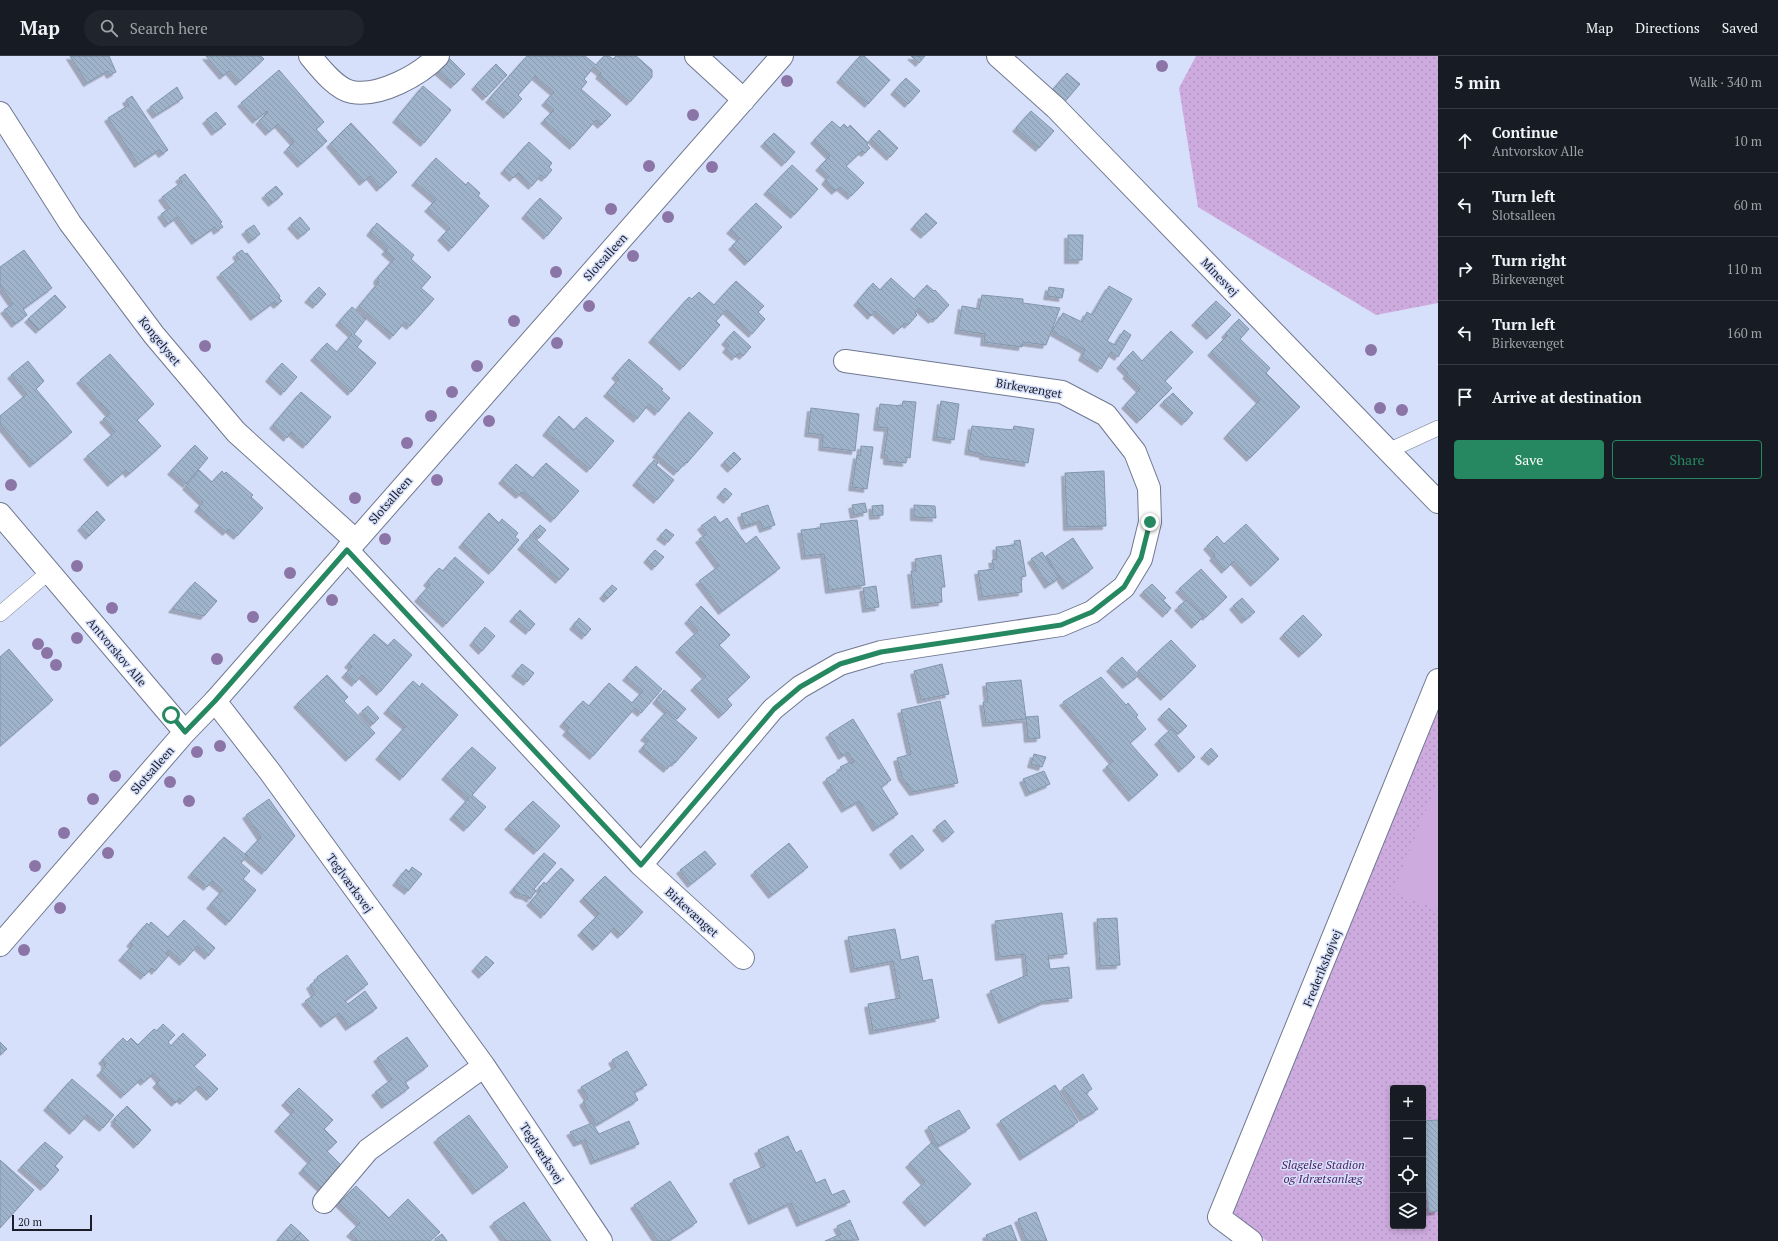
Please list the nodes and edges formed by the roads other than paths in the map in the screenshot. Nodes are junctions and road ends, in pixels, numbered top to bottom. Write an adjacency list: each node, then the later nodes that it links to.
1 (310, 56): 2 (street)
2 (438, 56)
3 (696, 56): 6 (street)
4 (782, 56): 6 (street, Slotsalleen)
5 (998, 56): 10 (street, Minesvej)
6 (744, 100): 13 (street, Slotsalleen)
7 (0, 114): 13 (street, Kongelyset)
8 (845, 361): 19 (street, Birkevænget)
9 (1438, 428): 10 (lane)
10 (1388, 451): 11 (street, Minesvej)
11 (1437, 499)
12 (0, 514): 14 (street, Antvorskov Alle)
13 (351, 545): 17 (street, Slotsalleen); 19 (street, Birkevænget)
14 (49, 572): 15 (lane); 18 (street, Antvorskov Alle)
15 (0, 614)
16 (1438, 680): 25 (street, Frederikshøjvej)
17 (215, 701): 18 (street, Slotsalleen); 22 (street, Teglværksvej)
18 (185, 732): 20 (street, Slotsalleen)
19 (641, 865): 21 (street, Birkevænget)
20 (0, 946)
21 (743, 958)
22 (484, 1066): 23 (street); 24 (street, Teglværksvej)
23 (324, 1202)
24 (601, 1241)
25 (1251, 1241)

